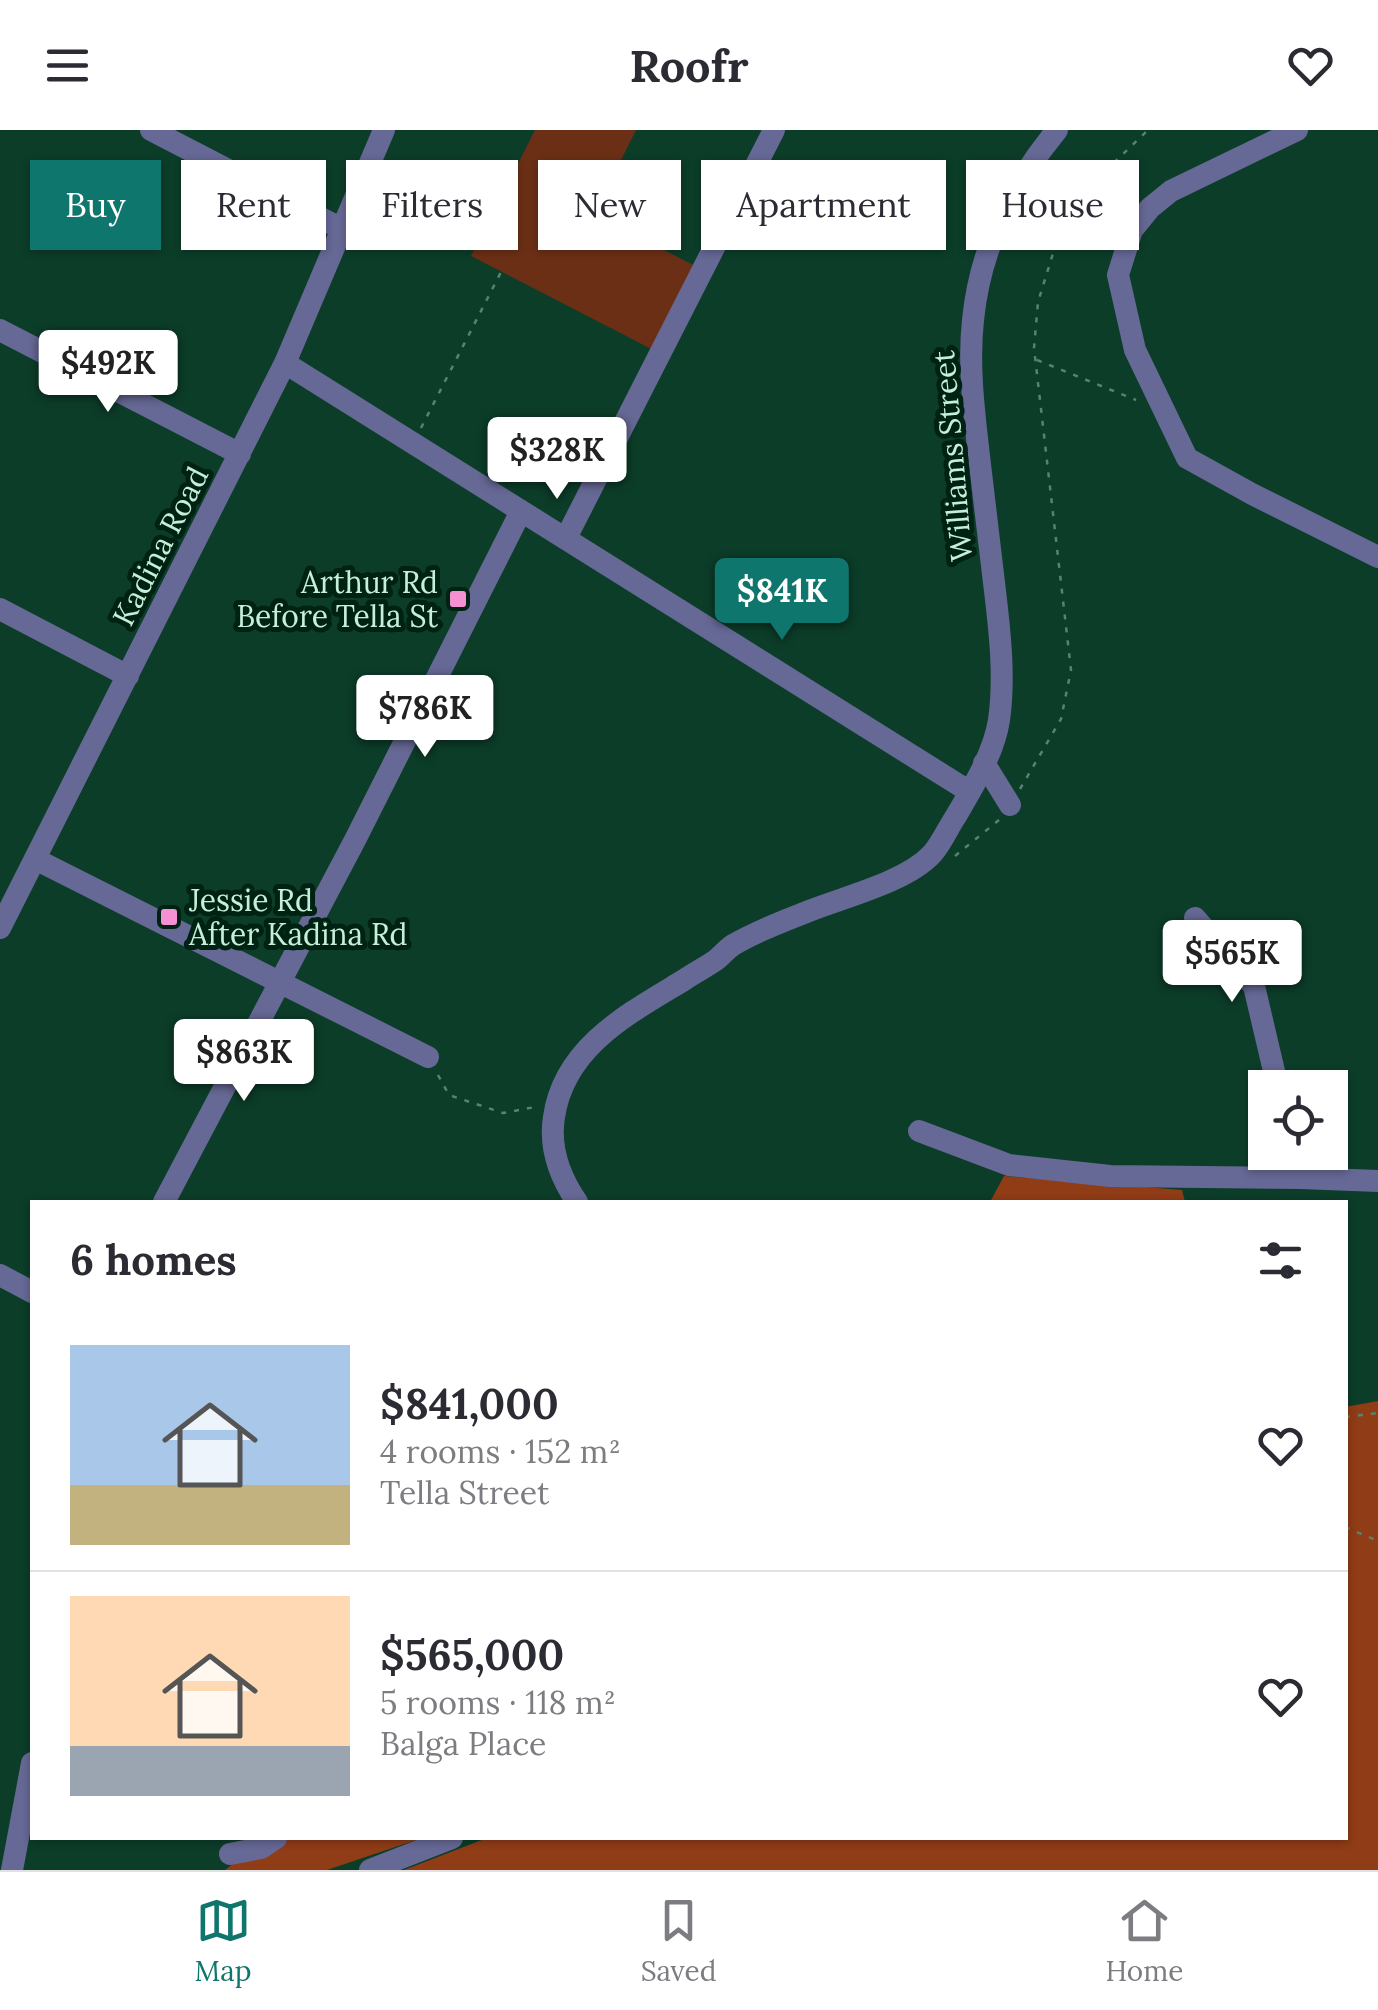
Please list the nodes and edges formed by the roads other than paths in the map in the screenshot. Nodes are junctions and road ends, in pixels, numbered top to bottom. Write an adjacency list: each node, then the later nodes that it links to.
1 (151, 130): 6 (street)
2 (384, 130): 6 (street, Kadina Road)
3 (774, 130): 11 (street)
4 (1057, 130): 15 (street, Williams Street)
5 (1297, 130): 12 (street)
6 (342, 228): 8 (street, Kadina Road)
7 (0, 330): 9 (street)
8 (286, 363): 9 (street, Kadina Road); 10 (street)
9 (240, 454): 14 (street, Kadina Road)
10 (521, 511): 11 (street); 21 (street)
11 (566, 538): 16 (street)
12 (1378, 557)
13 (0, 609): 14 (street)
14 (128, 676): 18 (street, Kadina Road)
15 (984, 763): 16 (street, Williams Street); 17 (street)
16 (970, 792): 29 (street, Williams Street)
17 (1010, 804)
18 (35, 860): 20 (street, Kadina Road); 21 (street)
19 (1195, 918): 23 (street)
20 (0, 928)
21 (279, 983): 22 (street); 28 (street)
22 (428, 1057)
23 (1274, 1070)
24 (919, 1131): 26 (street)
25 (1298, 1170): 26 (street)
26 (1300, 1178): 27 (street)
27 (1378, 1181)
28 (165, 1200)
29 (576, 1200)
30 (0, 1275): 31 (street)
31 (30, 1291)
32 (30, 1775): 36 (street)
33 (273, 1840): 35 (street)
34 (447, 1840): 37 (street)
35 (230, 1854)
36 (12, 1870)
37 (370, 1870)

